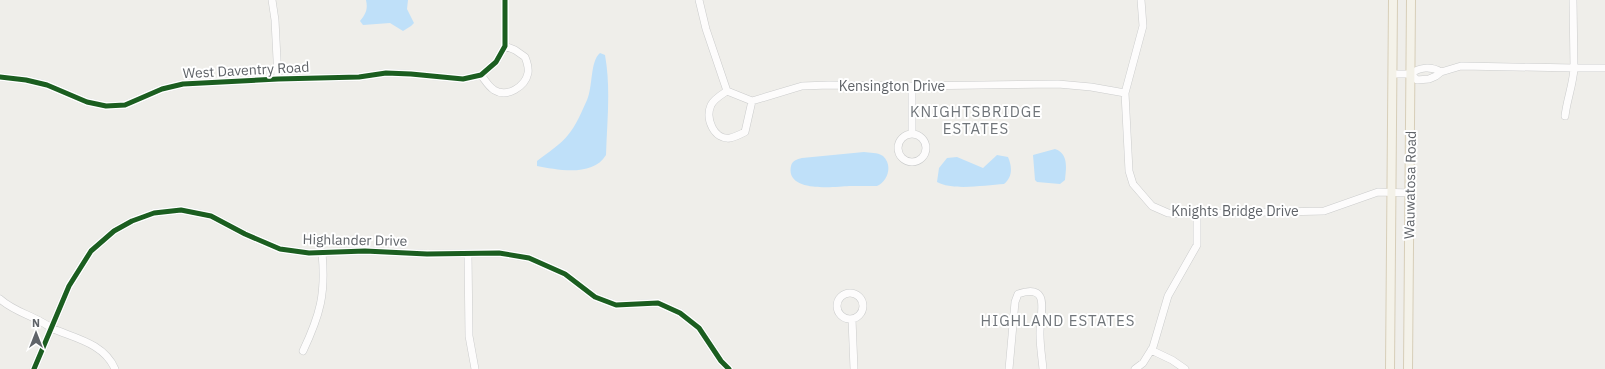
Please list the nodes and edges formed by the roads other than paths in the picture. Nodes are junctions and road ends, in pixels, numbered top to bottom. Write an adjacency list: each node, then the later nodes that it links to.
1 (272, 0): 16 (street)
2 (505, 0): 8 (street)
3 (699, 0): 18 (street)
4 (1141, 0): 19 (street, Knights Bridge Drive)
5 (1393, 0): 12 (main road, Wauwatosa Road)
6 (1411, 0): 13 (main road, Wauwatosa Road)
7 (1573, 0): 9 (street)
8 (505, 46): 14 (street, West Daventry Road); 14 (street)
9 (1574, 68): 10 (street); 11 (street); 21 (street)
10 (1605, 68)
11 (1441, 72): 13 (street); 13 (street)
12 (1393, 74): 13 (street); 23 (main road, Wauwatosa Road)
13 (1411, 74): 24 (main road, Wauwatosa Road)
14 (481, 75): 16 (street, West Daventry Road)
15 (0, 77): 16 (street, West Daventry Road)
16 (278, 79)
17 (912, 86): 19 (street, Kensington Drive); 20 (street, Kensington Drive); 22 (street)
18 (727, 90): 20 (street); 20 (street)
19 (1125, 93): 25 (street, Knights Bridge Drive)
20 (752, 101)
21 (1565, 116)
22 (912, 133): 22 (street)
23 (1392, 192): 24 (street, Knights Bridge Drive); 25 (street, Knights Bridge Drive); 42 (main road, Wauwatosa Road)
24 (1410, 193): 43 (main road, Wauwatosa Road)
25 (1197, 214): 31 (street)
26 (322, 253): 27 (street, Highlander Drive); 30 (street, Highlander Drive); 32 (street)
27 (468, 254): 35 (street); 36 (street, Highlander Drive)
28 (0, 298): 30 (street)
29 (852, 319): 37 (street)
30 (51, 327): 33 (street, Highlander Drive); 34 (street)
31 (1151, 350): 40 (street); 41 (street)
32 (303, 352)
33 (34, 369)
34 (115, 369)
35 (475, 369)
36 (729, 369)
37 (854, 369)
38 (1009, 369): 39 (street)
39 (1043, 369)
40 (1135, 369)
41 (1185, 369)
42 (1390, 369)
43 (1408, 369)

